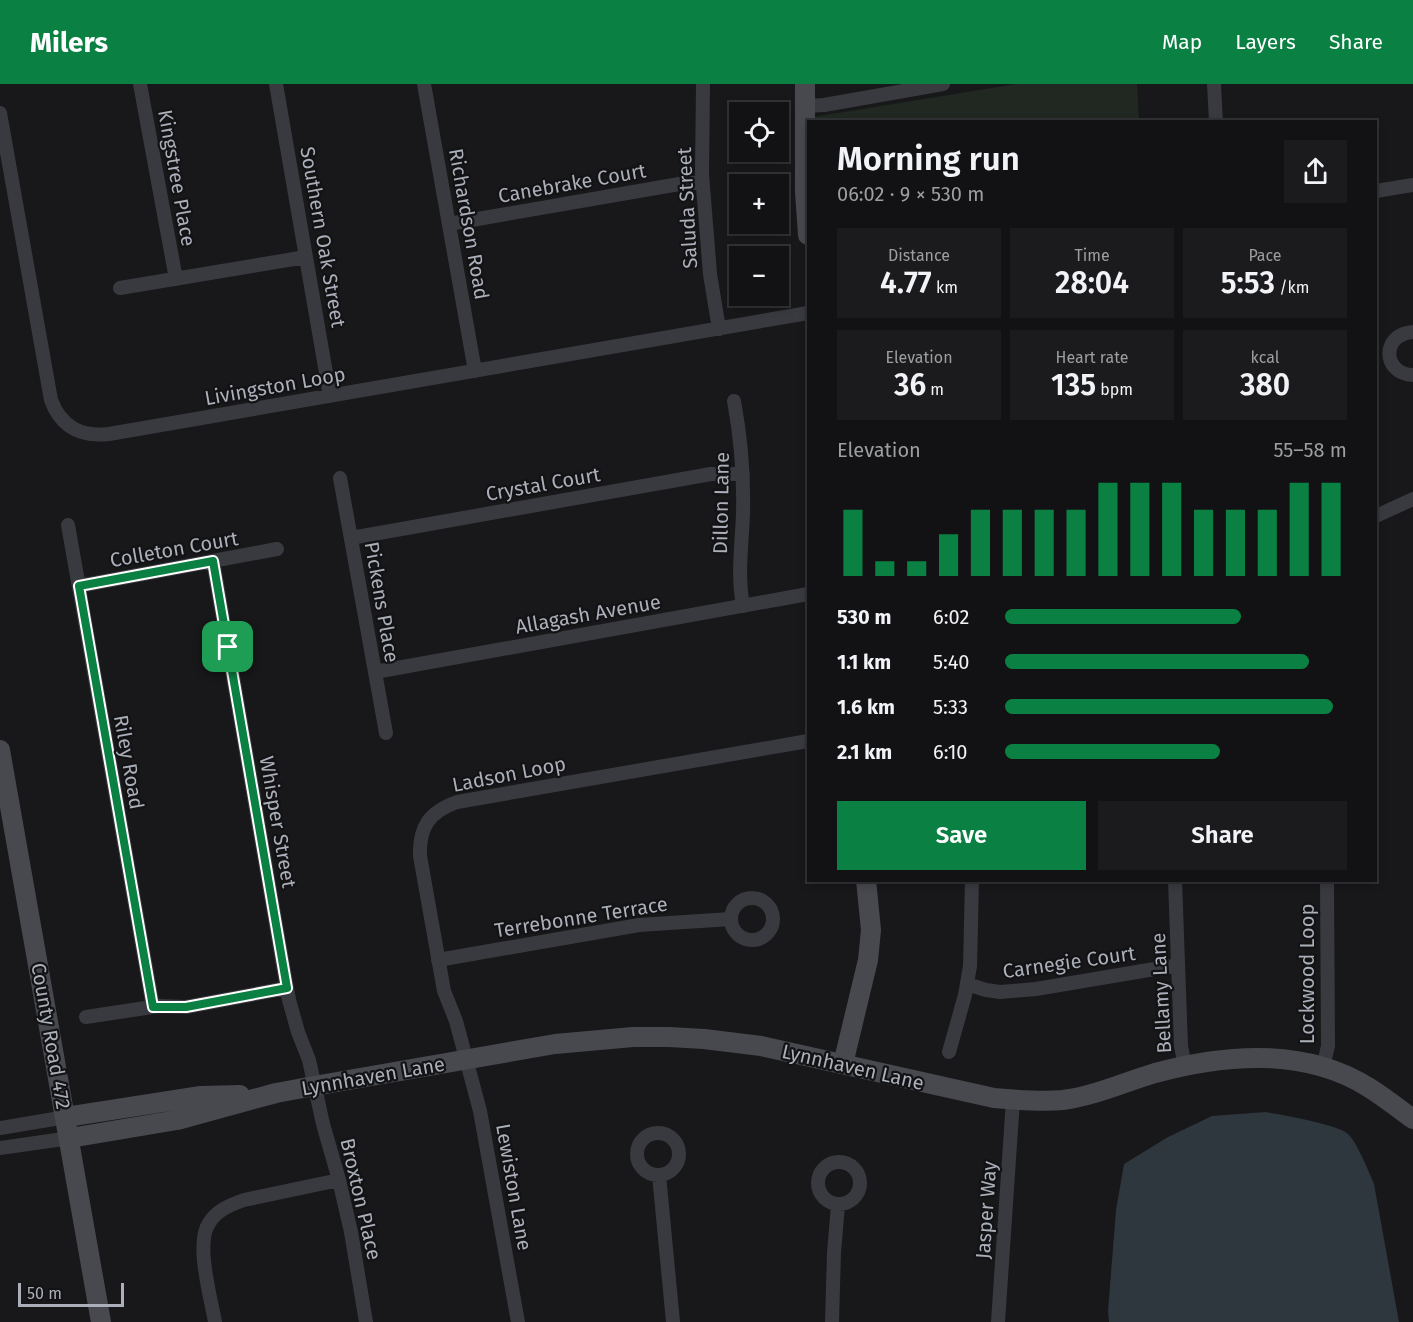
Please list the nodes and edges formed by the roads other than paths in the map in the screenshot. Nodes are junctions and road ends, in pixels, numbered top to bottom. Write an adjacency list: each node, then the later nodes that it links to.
1 (140, 84): 17 (street, Kingstree Place)
2 (276, 84): 16 (street, Southern Oak Street)
3 (424, 84): 15 (street, Richardson Road)
4 (703, 84): 11 (street, Saluda Street)
5 (805, 84): 8 (street)
6 (943, 84): 8 (street)
7 (1214, 84): 10 (street)
8 (805, 106): 14 (street)
9 (0, 114): 24 (street, Livingston Loop)
10 (1216, 120)
11 (702, 183): 15 (street, Canebrake Court); 20 (street, Saluda Street)
12 (1413, 185): 13 (street)
13 (1377, 191)
14 (807, 221)
15 (449, 224): 22 (street, Richardson Road)
16 (306, 257): 17 (street); 24 (street, Southern Oak Street)
17 (176, 279): 18 (street)
18 (120, 288)
19 (807, 313): 20 (street, Livingston Loop)
20 (719, 329): 22 (street, Livingston Loop)
21 (1413, 332): 23 (street)
22 (475, 371): 24 (street, Livingston Loop)
23 (1413, 375)
24 (330, 396)
25 (734, 401): 26 (street, Dillon Lane)
26 (743, 474): 31 (street, Crystal Court); 36 (street, Dillon Lane)
27 (340, 478): 31 (street, Pickens Place)
28 (1413, 499): 29 (street)
29 (1377, 516)
30 (68, 525): 34 (street, Riley Road)
31 (351, 538): 37 (street, Pickens Place)
32 (277, 549): 33 (street, Colleton Court)
33 (213, 561): 34 (street, Colleton Court); 49 (street, Whisper Street)
34 (79, 586): 50 (street, Riley Road)
35 (807, 594): 36 (street, Allagash Avenue)
36 (743, 606): 37 (street, Allagash Avenue)
37 (375, 672): 38 (street, Pickens Place)
38 (386, 733)
39 (807, 741): 46 (street, Ladson Loop)
40 (0, 750): 60 (street, County Road 472)
41 (867, 882): 54 (street)
42 (972, 882): 48 (street)
43 (1175, 882): 47 (street, Bellamy Lane)
44 (1327, 882): 56 (street, Lockwood Loop)
45 (731, 919): 46 (street, Terrebonne Terrace)
46 (438, 960): 53 (street, Ladson Loop)
47 (1178, 965): 48 (street, Carnegie Court); 55 (street, Bellamy Lane)
48 (967, 984): 52 (street)
49 (287, 988): 50 (street); 57 (street, Whisper Street)
50 (153, 1007): 51 (street)
51 (87, 1017)
52 (949, 1052)
53 (466, 1059): 54 (street, Lynnhaven Lane); 57 (street, Lynnhaven Lane); 71 (street, Lewiston Lane)
54 (843, 1064): 59 (street, Lynnhaven Lane)
55 (1185, 1066): 56 (street, Lynnhaven Lane); 59 (street, Lynnhaven Lane)
56 (1323, 1067): 61 (street, Lynnhaven Lane)
57 (314, 1086): 58 (street, Lynnhaven Lane); 66 (street, Broxton Place)
58 (276, 1093): 60 (street, Lynnhaven Lane); 63 (street, Lynnhaven Lane)
59 (1013, 1100): 74 (street, Jasper Way)
60 (66, 1118): 62 (street); 63 (street, County Road 472)
61 (1413, 1119)
62 (0, 1128)
63 (70, 1138): 64 (street); 68 (street, County Road 472)
64 (0, 1148)
65 (659, 1175): 72 (street)
66 (339, 1180): 69 (street); 70 (street, Broxton Place)
67 (838, 1205): 73 (street)
68 (101, 1322)
69 (215, 1322)
70 (366, 1322)
71 (518, 1322)
72 (673, 1322)
73 (832, 1322)
74 (998, 1322)

